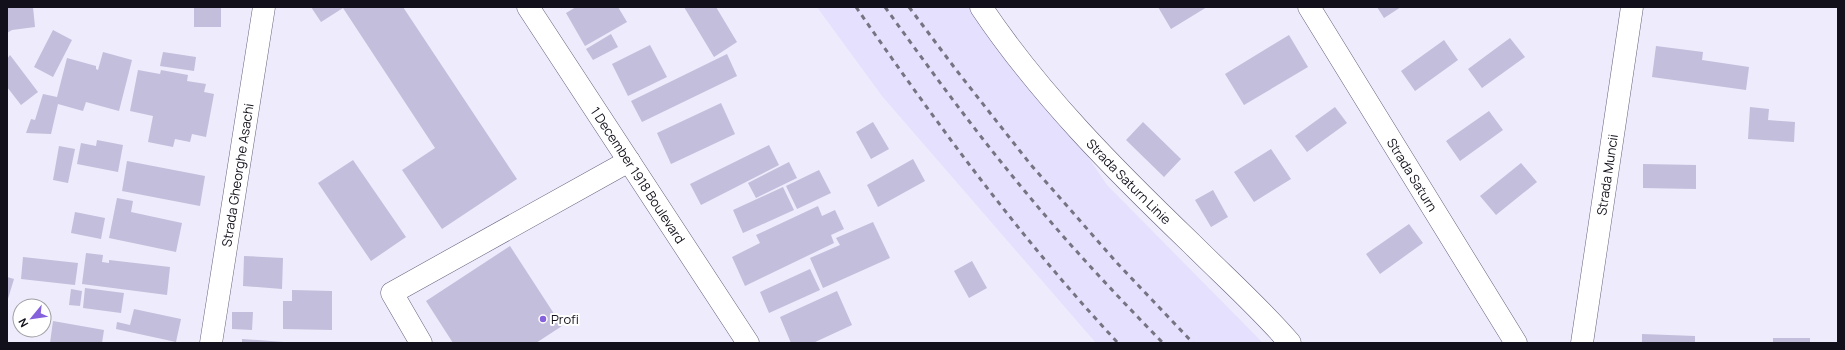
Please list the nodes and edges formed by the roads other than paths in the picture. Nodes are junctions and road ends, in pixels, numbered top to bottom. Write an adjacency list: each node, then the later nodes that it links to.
1 (264, 7): 7 (street, Strada Gheorghe Asachi)
2 (528, 7): 6 (street, 1 December 1918 Boulevard)
3 (982, 7): 10 (street, Strada Saturn Linie)
4 (1309, 7): 11 (street, Strada Saturn)
5 (1632, 7): 12 (street, Strada Muncii)
6 (629, 161): 8 (street); 9 (street, 1 December 1918 Boulevard)
7 (211, 343)
8 (421, 343)
9 (748, 343)
10 (1290, 343)
11 (1516, 343)
12 (1582, 343)

